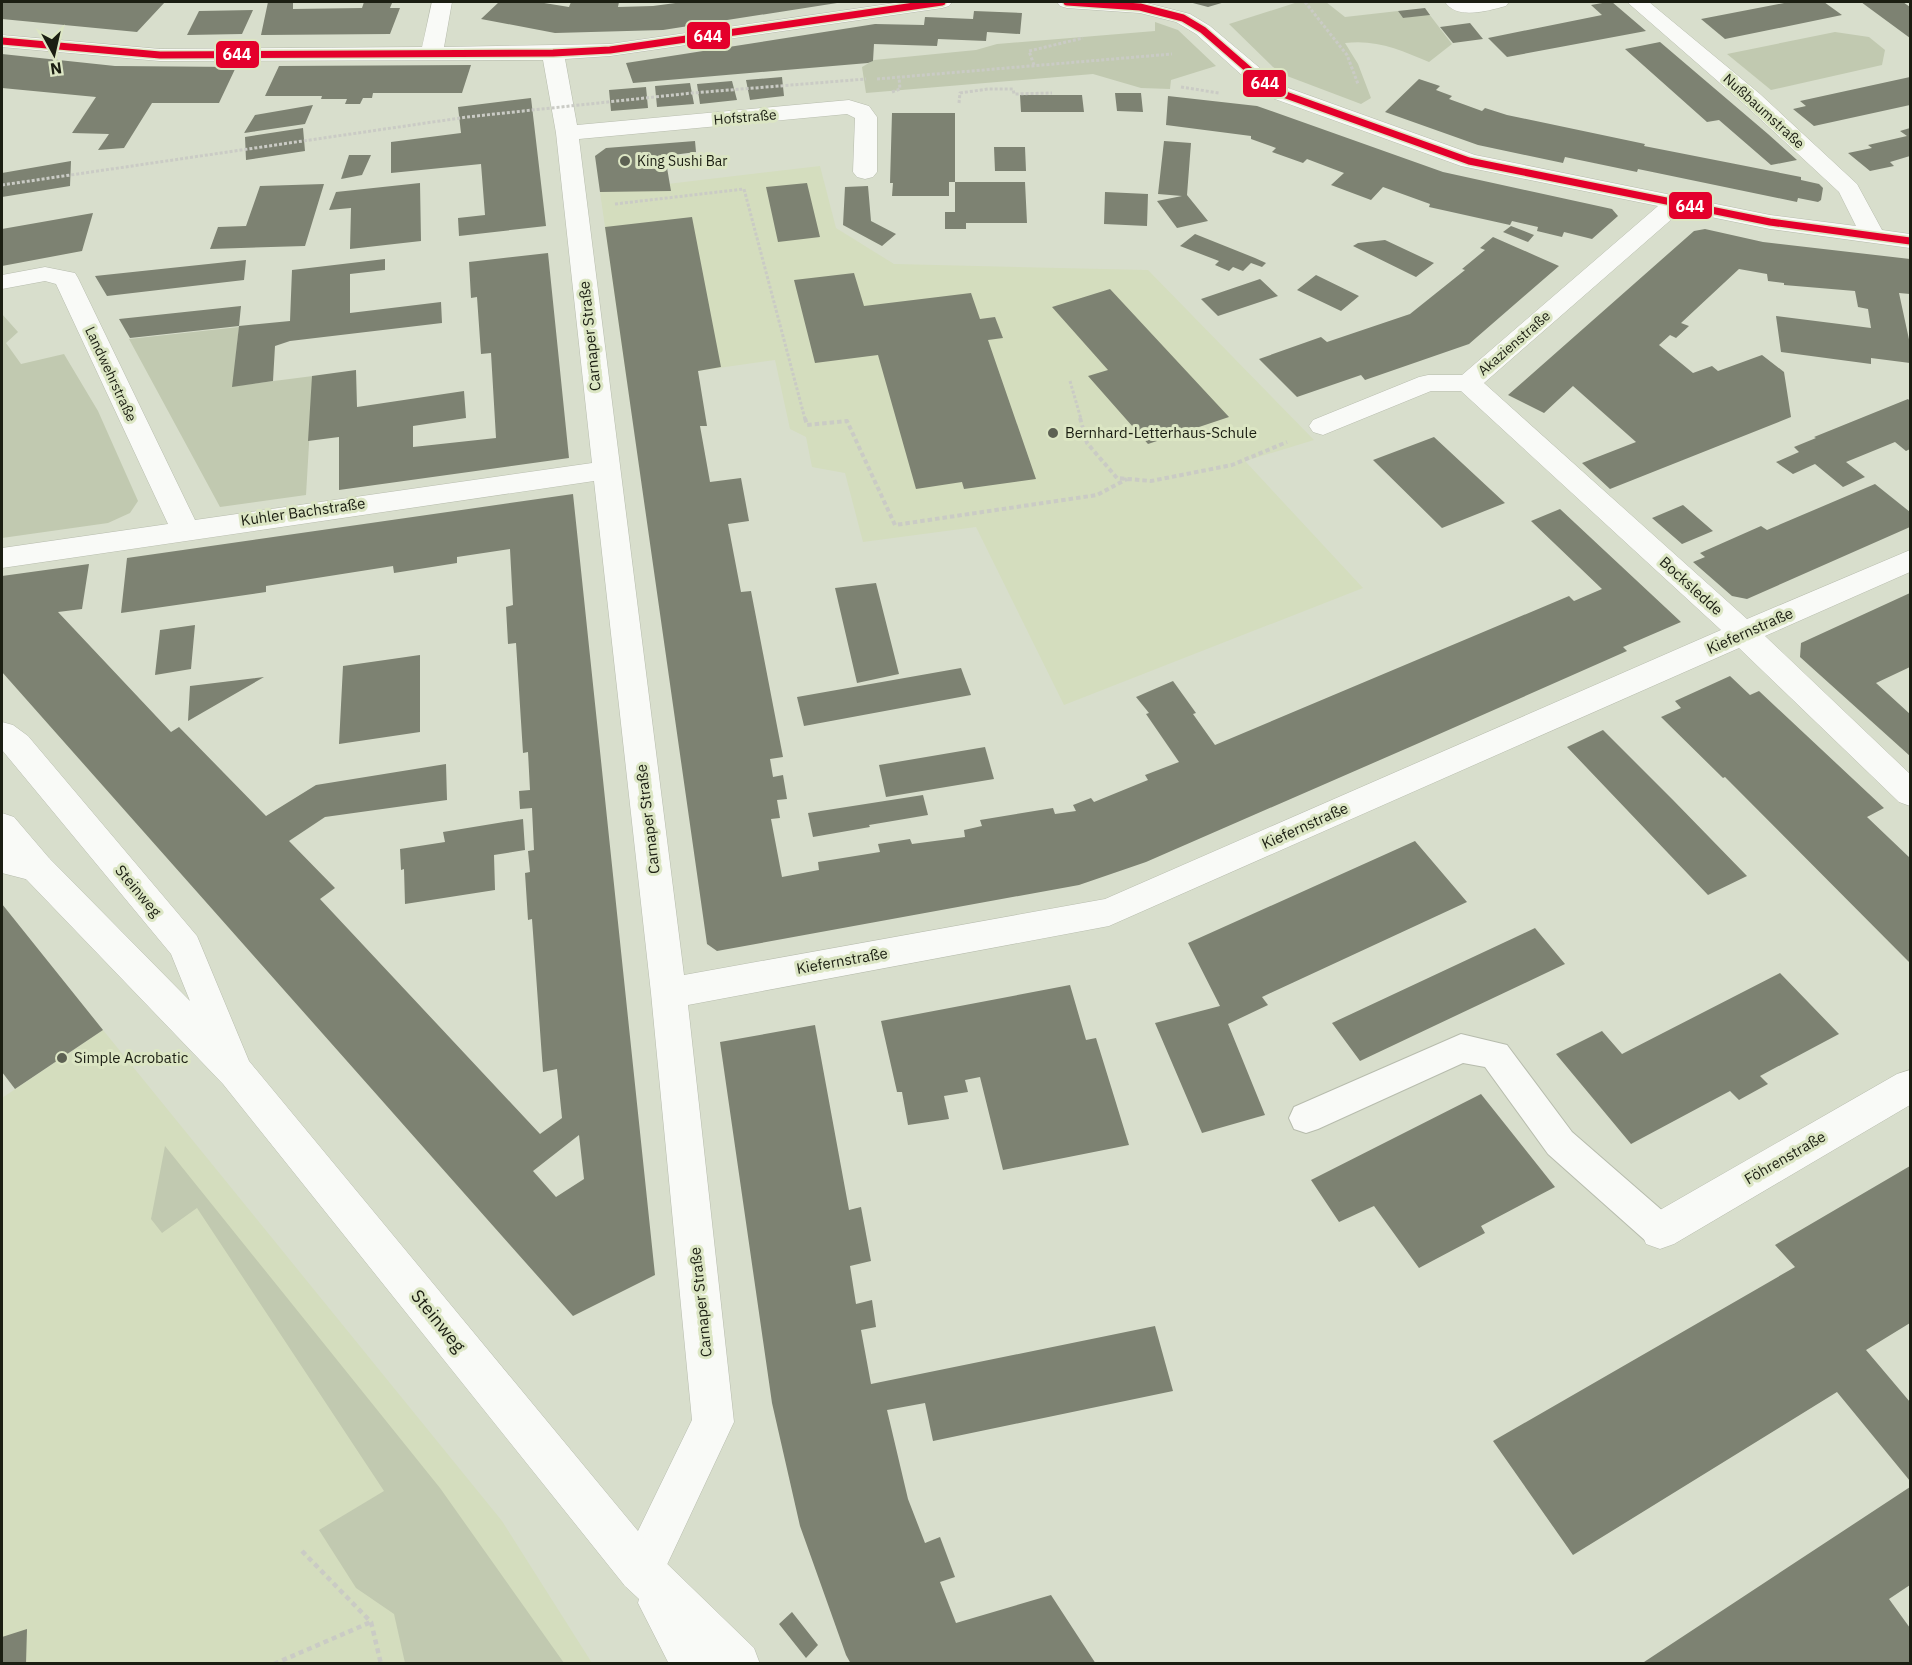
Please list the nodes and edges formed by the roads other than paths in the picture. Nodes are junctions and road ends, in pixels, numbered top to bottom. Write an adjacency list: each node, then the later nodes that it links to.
1 (420, 2): 7 (street)
2 (942, 2): 10 (street)
3 (1067, 2): 13 (street)
4 (1455, 2): 5 (street)
5 (1499, 2)
6 (1637, 2): 14 (street, Nußbaumstraße)
7 (441, 8): 9 (street)
8 (2, 41): 9 (street)
9 (432, 53): 10 (street)
10 (554, 53): 11 (street, Carnaper Straße)
11 (567, 132): 12 (street, Hofstraße); 19 (street, Carnaper Straße)
12 (865, 171)
13 (1676, 203): 14 (street); 17 (street, Akazienstraße)
14 (1873, 236): 15 (street)
15 (1911, 241)
16 (2, 282): 20 (street, Landwehrstraße)
17 (1468, 383): 18 (street, Akazienstraße); 23 (street, Bocksledde)
18 (1323, 426)
19 (606, 470): 20 (street, Kuhler Bachstraße); 29 (street, Carnaper Straße)
20 (185, 529): 21 (street, Kuhler Bachstraße)
21 (2, 558)
22 (1911, 560): 23 (street, Kiefernstraße)
23 (1744, 634): 25 (street, Bocksledde); 29 (street, Kiefernstraße)
24 (7, 744): 30 (street, Steinweg)
25 (1911, 793)
26 (2, 826): 28 (street, Steinweg)
27 (2, 860): 28 (street)
28 (37, 868): 30 (street, Steinweg)
29 (669, 993): 34 (street, Carnaper Straße)
30 (236, 1073): 34 (street, Steinweg)
31 (1911, 1086): 33 (street, Föhrenstraße)
32 (1306, 1118): 33 (lane)
33 (1660, 1231)
34 (641, 1570): 35 (street); 36 (street)
35 (694, 1664)
36 (738, 1664)

